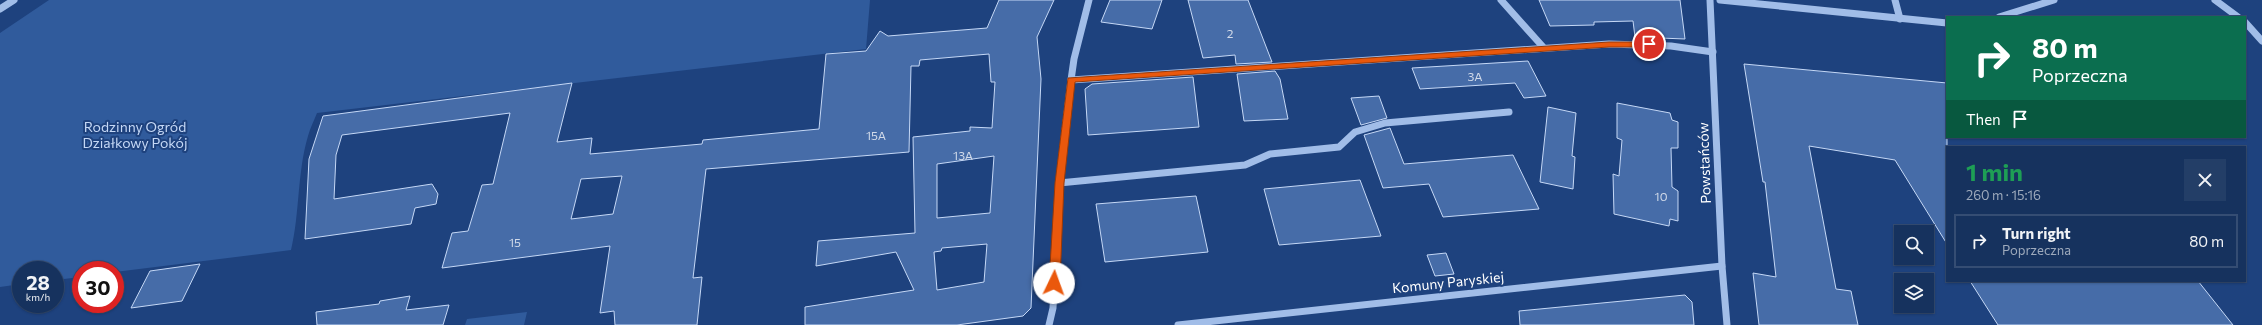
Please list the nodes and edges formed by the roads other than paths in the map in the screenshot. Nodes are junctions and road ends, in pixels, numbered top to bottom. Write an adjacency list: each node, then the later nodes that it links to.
1 (14, 0): 9 (street)
2 (1089, 0): 18 (street)
3 (1501, 0): 16 (street)
4 (1710, 0): 17 (street, Powstańców)
5 (1720, 0): 12 (street)
6 (1895, 0): 12 (street)
7 (2054, 0): 10 (street)
8 (2215, 0): 11 (street)
9 (0, 9)
10 (2002, 16)
11 (2237, 16)
12 (1900, 19): 13 (street)
13 (1946, 23)
14 (2246, 23): 15 (street)
15 (2262, 41)
16 (1544, 48): 17 (street); 18 (street)
17 (1713, 52): 21 (street, Powstańców)
18 (1071, 80): 20 (street)
19 (1509, 112): 20 (street)
20 (1059, 183): 22 (street)
21 (1722, 266): 23 (street, Komuny Paryskiej); 24 (street, Powstańców)
22 (1049, 325)
23 (1178, 325)
24 (1727, 325)

